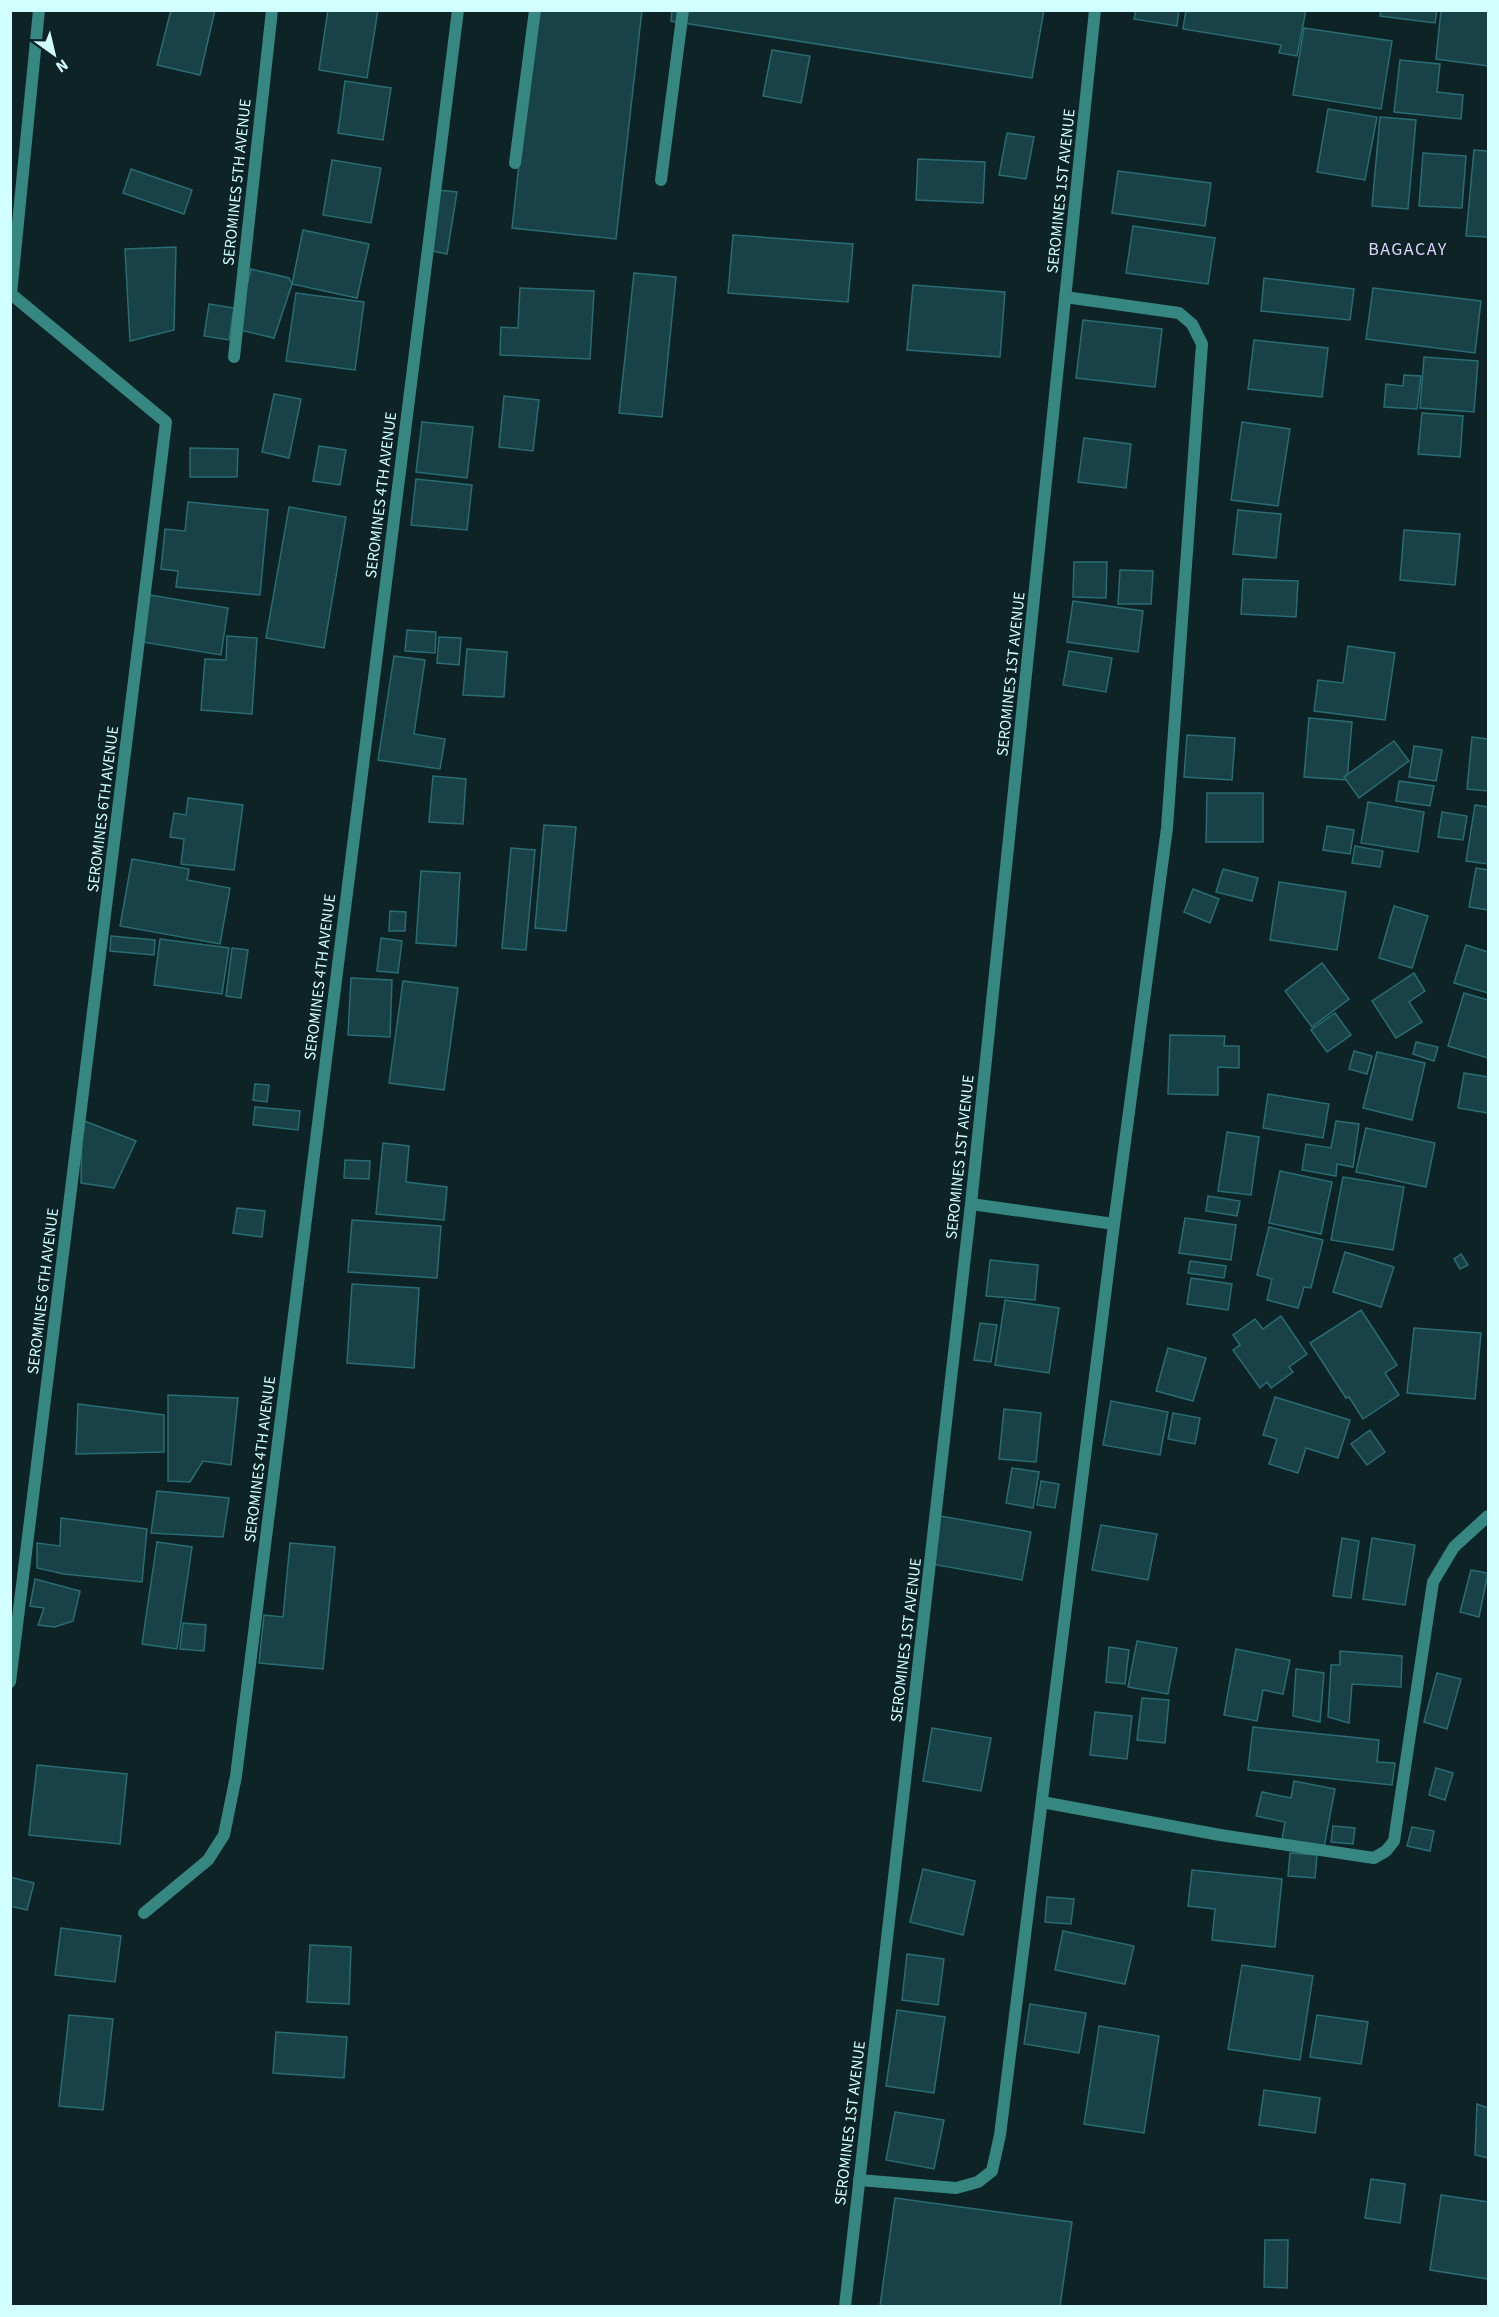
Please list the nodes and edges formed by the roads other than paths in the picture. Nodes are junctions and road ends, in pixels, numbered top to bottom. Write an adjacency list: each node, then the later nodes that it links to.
1 (39, 10): 14 (street, SEROMINES 6TH AVENUE)
2 (272, 10): 10 (street, SEROMINES 5TH AVENUE)
3 (458, 10): 16 (street, SEROMINES 4TH AVENUE)
4 (535, 10): 7 (street)
5 (683, 10): 8 (street)
6 (1095, 10): 9 (street, SEROMINES 1ST AVENUE)
7 (514, 163)
8 (661, 180)
9 (1065, 297): 11 (street, SEROMINES 1ST AVENUE); 12 (street)
10 (234, 357)
11 (971, 1204): 12 (street); 17 (street, SEROMINES 1ST AVENUE)
12 (1114, 1224): 15 (street)
13 (1488, 1516): 15 (street)
14 (10, 1682)
15 (1042, 1802): 17 (street)
16 (144, 1913)
17 (859, 2181): 18 (street, SEROMINES 1ST AVENUE)
18 (845, 2307)

